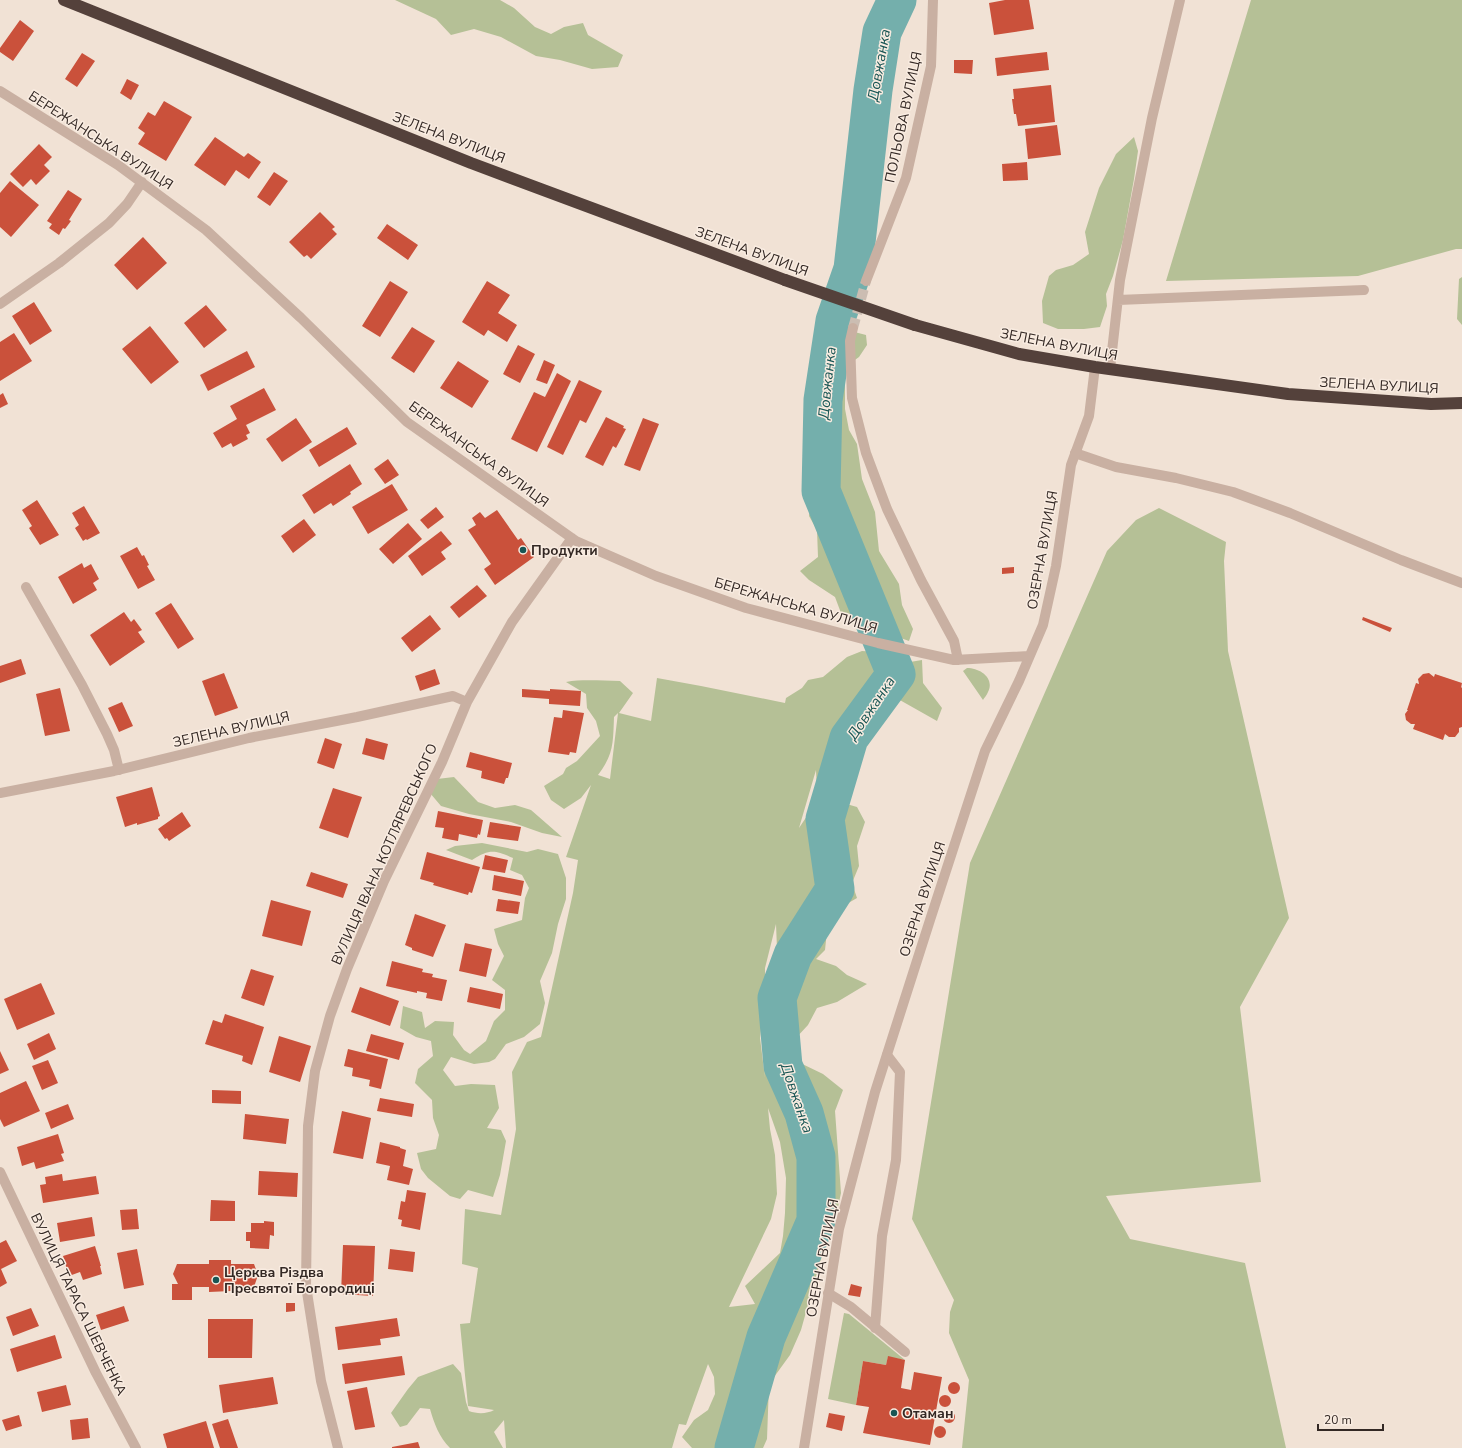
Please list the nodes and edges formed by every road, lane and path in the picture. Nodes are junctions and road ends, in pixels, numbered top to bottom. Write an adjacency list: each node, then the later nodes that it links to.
1 (64, 0): 11 (highway, ЗЕЛЕНА ВУЛИЦЯ, bridge)
2 (933, 0): 6 (street, ПОЛЬОВА ВУЛИЦЯ)
3 (1180, 0): 8 (street)
4 (0, 91): 5 (street, БЕРЕЖАНСЬКА ВУЛИЦЯ)
5 (142, 182): 9 (street); 15 (street, БЕРЕЖАНСЬКА ВУЛИЦЯ)
6 (866, 281)
7 (1364, 290): 8 (street)
8 (1118, 300): 12 (street)
9 (0, 304)
10 (853, 328): 19 (street)
11 (1095, 367): 12 (highway, ЗЕЛЕНА ВУЛИЦЯ); 14 (street, ОЗЕРНА ВУЛИЦЯ)
12 (1110, 369): 13 (highway, ЗЕЛЕНА ВУЛИЦЯ)
13 (1462, 403)
14 (1075, 453): 16 (street); 18 (street, ОЗЕРНА ВУЛИЦЯ)
15 (572, 538): 19 (street, БЕРЕЖАНСЬКА ВУЛИЦЯ); 20 (street, ВУЛИЦЯ ІВАНА КОТЛЯРЕВСЬКОГО)
16 (1462, 583)
17 (26, 587): 21 (street)
18 (1029, 656): 19 (street, БЕРЕЖАНСЬКА ВУЛИЦЯ); 23 (street, ОЗЕРНА ВУЛИЦЯ)
19 (958, 660)
20 (468, 702): 21 (street, ЗЕЛЕНА ВУЛИЦЯ); 29 (street, ВУЛИЦЯ ІВАНА КОТЛЯРЕВСЬКОГО)
21 (119, 770): 22 (street, ЗЕЛЕНА ВУЛИЦЯ)
22 (0, 793)
23 (887, 1055): 25 (street, ОЗЕРНА ВУЛИЦЯ); 26 (street)
24 (0, 1172): 28 (street, ВУЛИЦЯ ТАРАСА ШЕВЧЕНКА)
25 (828, 1293): 26 (street); 30 (street, ОЗЕРНА ВУЛИЦЯ)
26 (876, 1328): 27 (street)
27 (905, 1352)
28 (136, 1448)
29 (338, 1448)
30 (804, 1448)

